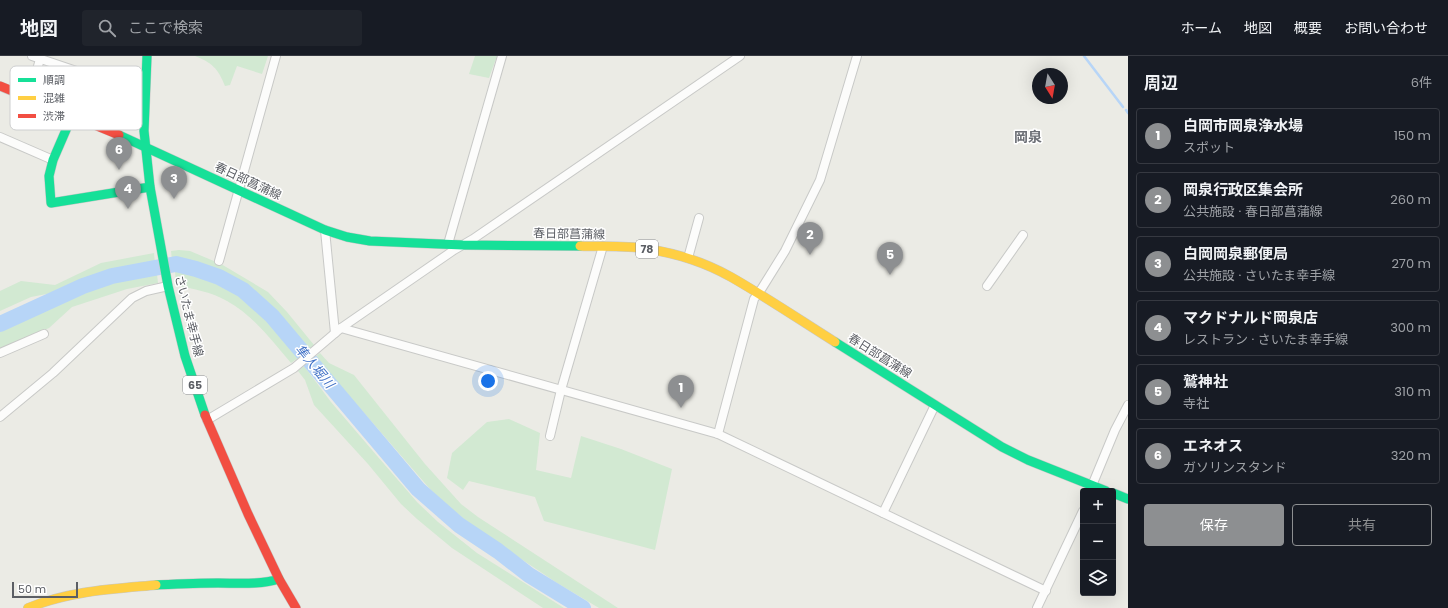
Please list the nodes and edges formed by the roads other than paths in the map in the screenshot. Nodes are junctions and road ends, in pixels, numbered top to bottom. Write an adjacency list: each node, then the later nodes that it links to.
1 (147, 56): 11 (main road, さいたま幸手線 / 65)
2 (276, 56): 18 (street)
3 (502, 56): 22 (street)
4 (740, 56): 23 (street)
5 (857, 56): 29 (street)
6 (36, 58): 7 (street)
7 (60, 66)
8 (0, 86): 9 (main road, 春日部菖蒲線 / 78)
9 (10, 90)
10 (142, 90): 11 (street)
11 (145, 91): 15 (main road, さいたま幸手線 / 65)
12 (66, 130): 16 (main road)
13 (106, 130): 15 (main road, 春日部菖蒲線 / 78)
14 (0, 137): 16 (street)
15 (145, 146): 17 (main road, さいたま幸手線 / 65); 18 (main road, 春日部菖蒲線 / 78)
16 (53, 160): 17 (main road)
17 (150, 187): 27 (main road, さいたま幸手線 / 65)
18 (238, 189): 20 (main road, 春日部菖蒲線 / 78); 26 (street)
19 (699, 218): 25 (street)
20 (325, 230): 22 (main road, 春日部菖蒲線 / 78); 30 (street)
21 (1023, 235): 28 (street)
22 (448, 244): 23 (main road, 春日部菖蒲線 / 78)
23 (463, 245): 24 (main road, 春日部菖蒲線 / 78); 30 (street)
24 (603, 246): 25 (main road, 春日部菖蒲線 / 78); 33 (street)
25 (688, 258): 29 (main road, 春日部菖蒲線 / 78)
26 (219, 261)
27 (168, 286): 36 (street); 37 (main road, さいたま幸手線 / 65)
28 (987, 286)
29 (758, 293): 34 (main road, 春日部菖蒲線 / 78); 38 (street)
30 (338, 331): 33 (street); 37 (street)
31 (44, 334): 32 (street)
32 (0, 354)
33 (561, 390): 38 (street); 39 (street)
34 (935, 404): 40 (main road, 春日部菖蒲線 / 78); 43 (street)
35 (1128, 405): 40 (street)
36 (0, 417)
37 (207, 420): 45 (main road, さいたま幸手線 / 65)
38 (718, 434): 43 (street)
39 (550, 436)
40 (1091, 488)
41 (1116, 494): 42 (main road)
42 (1128, 499)
43 (883, 513): 46 (street)
44 (1080, 517): 46 (street)
45 (279, 578): 47 (main road); 48 (main road, さいたま幸手線 / 65)
46 (1046, 591): 49 (street)
47 (28, 608)
48 (296, 608)
49 (1037, 608)

